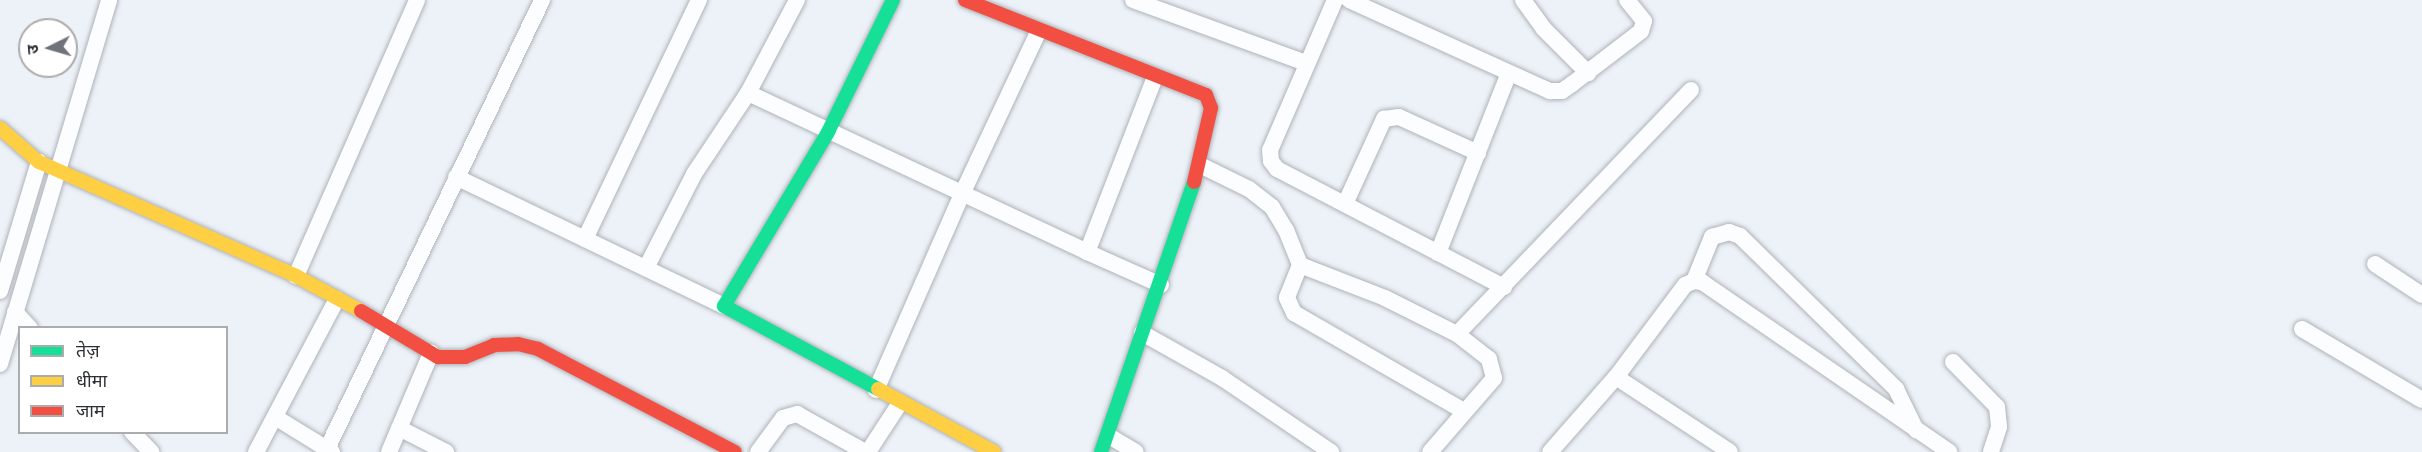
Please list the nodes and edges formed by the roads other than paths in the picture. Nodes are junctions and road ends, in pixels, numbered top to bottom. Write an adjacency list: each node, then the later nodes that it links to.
1 (109, 0): 25 (street)
2 (417, 0): 35 (street)
3 (542, 0): 26 (street)
4 (699, 0): 29 (street)
5 (797, 0): 19 (street)
6 (892, 0): 21 (street)
7 (965, 0): 13 (street)
8 (1133, 0): 14 (street)
9 (1335, 0): 14 (street)
10 (1349, 0): 15 (street)
11 (1523, 0): 16 (street)
12 (1627, 0): 16 (street)
13 (1039, 30): 17 (street); 27 (street)
14 (1306, 63): 28 (street)
15 (1509, 73): 16 (street); 22 (street)
16 (1588, 73)
17 (1155, 77): 24 (street); 30 (street)
18 (1691, 90): 38 (street)
19 (748, 93): 21 (street); 34 (street)
20 (0, 128): 23 (street)
21 (828, 132): 27 (street); 42 (street)
22 (1478, 153): 28 (street); 31 (street)
23 (39, 162): 25 (street); 39 (street)
24 (1200, 165): 33 (street); 37 (street)
25 (57, 171): 35 (street); 43 (street)
26 (456, 177): 29 (street); 45 (street)
27 (962, 194): 30 (street); 53 (street)
28 (1345, 204): 31 (street)
29 (585, 239): 34 (street)
30 (1087, 252): 37 (street)
31 (1438, 253): 38 (street)
32 (2375, 264): 40 (street)
33 (1300, 265): 48 (street); 56 (street)
34 (646, 268): 42 (street)
35 (296, 276): 41 (street)
36 (1694, 281): 52 (street); 59 (street); 59 (street)
37 (1161, 285): 47 (street)
38 (1504, 288): 48 (street)
39 (0, 291)
40 (2422, 295)
41 (338, 299): 45 (street); 57 (street)
42 (724, 306): 53 (street)
43 (15, 312): 44 (street); 51 (street)
44 (29, 326)
45 (389, 326): 49 (street); 62 (street)
46 (2302, 329): 54 (street)
47 (1142, 333): 61 (street); 73 (street)
48 (1457, 334): 56 (street)
49 (431, 353): 58 (street); 67 (street)
50 (1953, 362): 78 (street)
51 (0, 364)
52 (1617, 377): 75 (street); 76 (street)
53 (876, 390): 55 (street)
54 (2422, 400)
55 (900, 403): 69 (street); 70 (street)
56 (1464, 411): 74 (street)
57 (275, 417): 62 (street); 64 (street)
58 (399, 428): 65 (street); 66 (street)
59 (1916, 430): 77 (street)
60 (134, 434): 63 (street)
61 (1109, 436): 71 (street); 72 (street)
62 (330, 450)
63 (151, 452)
64 (256, 452)
65 (389, 452)
66 (446, 452)
67 (735, 452)
68 (758, 452): 69 (street)
69 (867, 452)
70 (994, 452)
71 (1101, 452)
72 (1136, 452)
73 (1331, 452)
74 (1431, 452)
75 (1550, 452)
76 (1730, 452)
77 (1949, 452)
78 (1991, 452)

